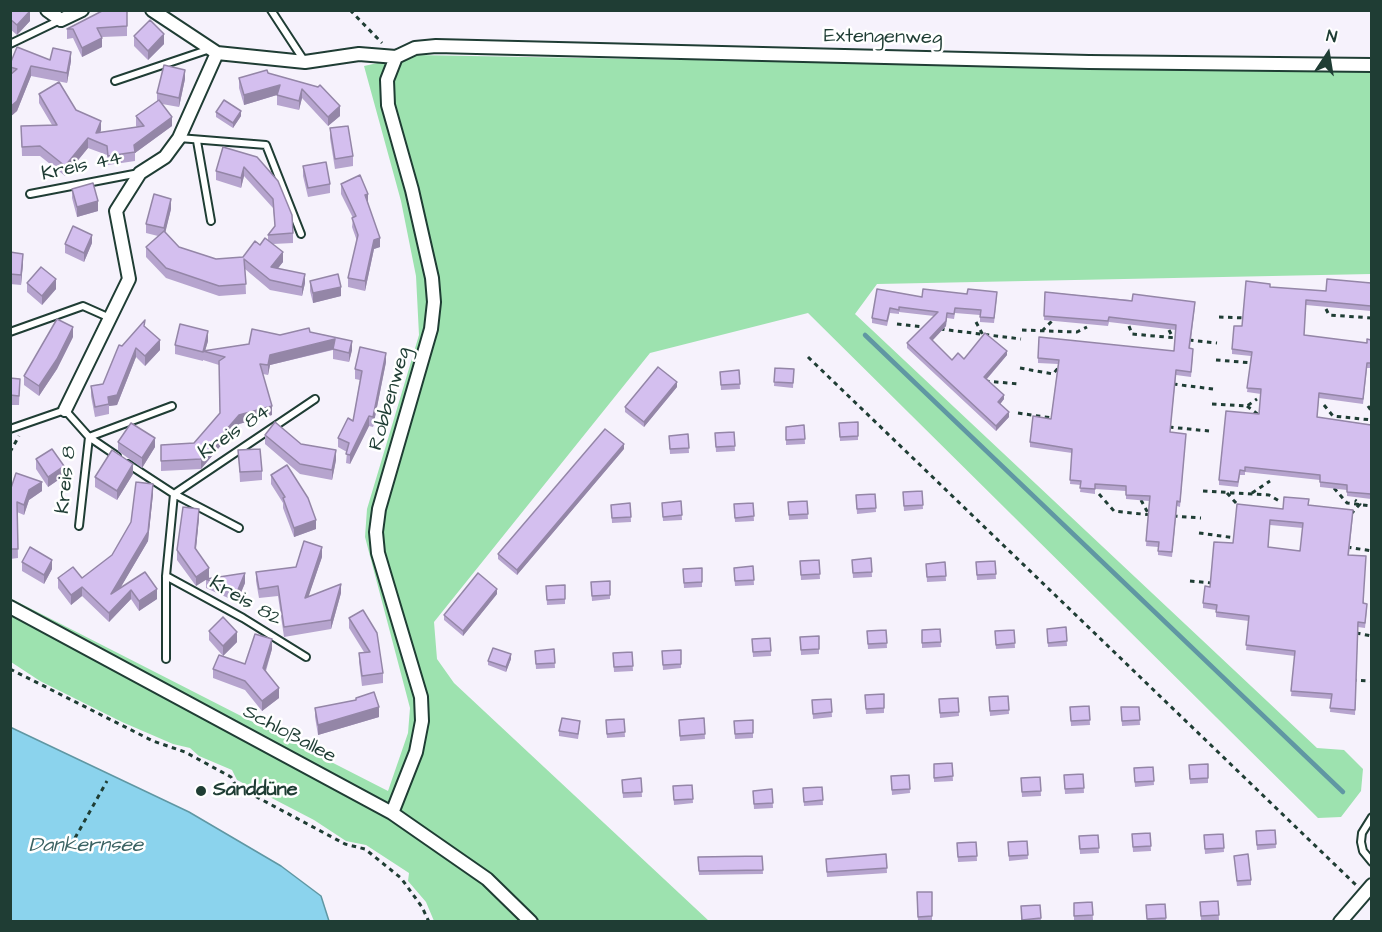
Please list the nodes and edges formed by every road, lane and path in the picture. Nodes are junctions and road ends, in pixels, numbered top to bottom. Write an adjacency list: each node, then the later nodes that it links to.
1 (47, 10): 6 (street)
2 (82, 10): 6 (street)
3 (152, 10): 8 (street)
4 (271, 10): 10 (lane)
5 (350, 10): 9 (path)
6 (61, 20): 7 (lane)
7 (10, 44)
8 (214, 51): 10 (street); 12 (lane); 13 (street)
9 (396, 57): 10 (street); 11 (street, Extengenweg); 111 (street, Robbenweg)
10 (305, 62)
11 (1371, 65)
12 (114, 81)
13 (179, 138): 14 (lane); 15 (street)
14 (197, 141): 17 (lane); 18 (lane)
15 (140, 173): 16 (lane, Kreis 44); 21 (street)
16 (30, 194)
17 (211, 220)
18 (301, 234)
19 (1326, 309): 23 (path)
20 (1220, 317): 22 (path)
21 (110, 318): 32 (lane); 59 (street)
22 (1250, 318)
23 (1371, 318)
24 (1052, 321): 31 (path)
25 (976, 322): 33 (path)
26 (897, 324): 33 (path)
27 (1129, 326): 34 (path)
28 (1087, 327): 31 (path)
29 (1022, 330): 31 (path)
30 (1169, 330): 34 (path)
31 (1042, 331)
32 (10, 332)
33 (982, 334): 35 (path)
34 (1173, 338): 36 (path)
35 (1021, 339)
36 (1217, 343)
37 (808, 357): 115 (path)
38 (1257, 357): 40 (path)
39 (1216, 360): 40 (path)
40 (1248, 363): 41 (path)
41 (1256, 364)
42 (1059, 367): 44 (path)
43 (1020, 368): 44 (path)
44 (1053, 374): 45 (path)
45 (1062, 375)
46 (1170, 378): 50 (path)
47 (973, 380): 48 (path)
48 (1019, 384)
49 (1169, 384): 50 (path)
50 (1177, 385): 51 (path)
51 (1213, 389)
52 (315, 399): 77 (lane, Kreis 84)
53 (1257, 399): 57 (path)
54 (1212, 404): 57 (path)
55 (1324, 405): 63 (path)
56 (172, 406): 72 (lane)
57 (1247, 406): 66 (path)
58 (1368, 406): 60 (path)
59 (65, 410): 69 (lane); 72 (lane)
60 (1371, 412)
61 (1018, 413): 64 (path)
62 (1058, 413): 64 (path)
63 (1344, 417): 67 (path); 68 (path)
64 (1052, 419): 65 (path)
65 (1060, 420)
66 (1265, 420)
67 (1371, 420)
68 (1344, 424)
69 (10, 429)
70 (1209, 431): 71 (path)
71 (1164, 432)
72 (89, 437): 77 (lane); 91 (lane, Kreis 8)
73 (1270, 480): 79 (path)
74 (1334, 488): 84 (path)
75 (1203, 491): 76 (path)
76 (1226, 492): 79 (path); 83 (path)
77 (174, 494): 92 (lane); 99 (lane)
78 (1099, 494): 87 (path)
79 (1250, 494): 82 (path)
80 (1141, 500): 87 (path)
81 (1355, 500): 84 (path)
82 (1281, 502)
83 (1237, 504)
84 (1360, 504): 85 (path); 86 (path)
85 (1371, 506)
86 (1351, 514)
87 (1149, 515): 88 (path)
88 (1156, 515)
89 (1163, 516): 90 (path)
90 (1201, 518)
91 (79, 526)
92 (239, 528)
93 (1199, 533): 94 (path)
94 (1239, 539)
95 (1342, 547): 96 (path)
96 (1352, 548): 97 (path); 98 (path)
97 (1371, 551)
98 (1347, 553)
99 (166, 576): 105 (lane, Kreis 82); 106 (lane)
100 (1190, 581): 101 (path)
101 (1217, 583)
102 (10, 607): 111 (street, Schloßallee)
103 (1353, 633): 104 (path)
104 (1371, 636)
105 (306, 657)
106 (166, 659)
107 (10, 669): 116 (path)
108 (1348, 680): 109 (path)
109 (1371, 681)
110 (107, 781): 113 (path)
111 (392, 813): 117 (street, Schloßallee)
112 (1371, 817): 114 (lane)
113 (75, 838)
114 (1371, 862)
115 (1368, 889): 118 (street)
116 (429, 921)
117 (531, 921)
118 (1341, 921)

